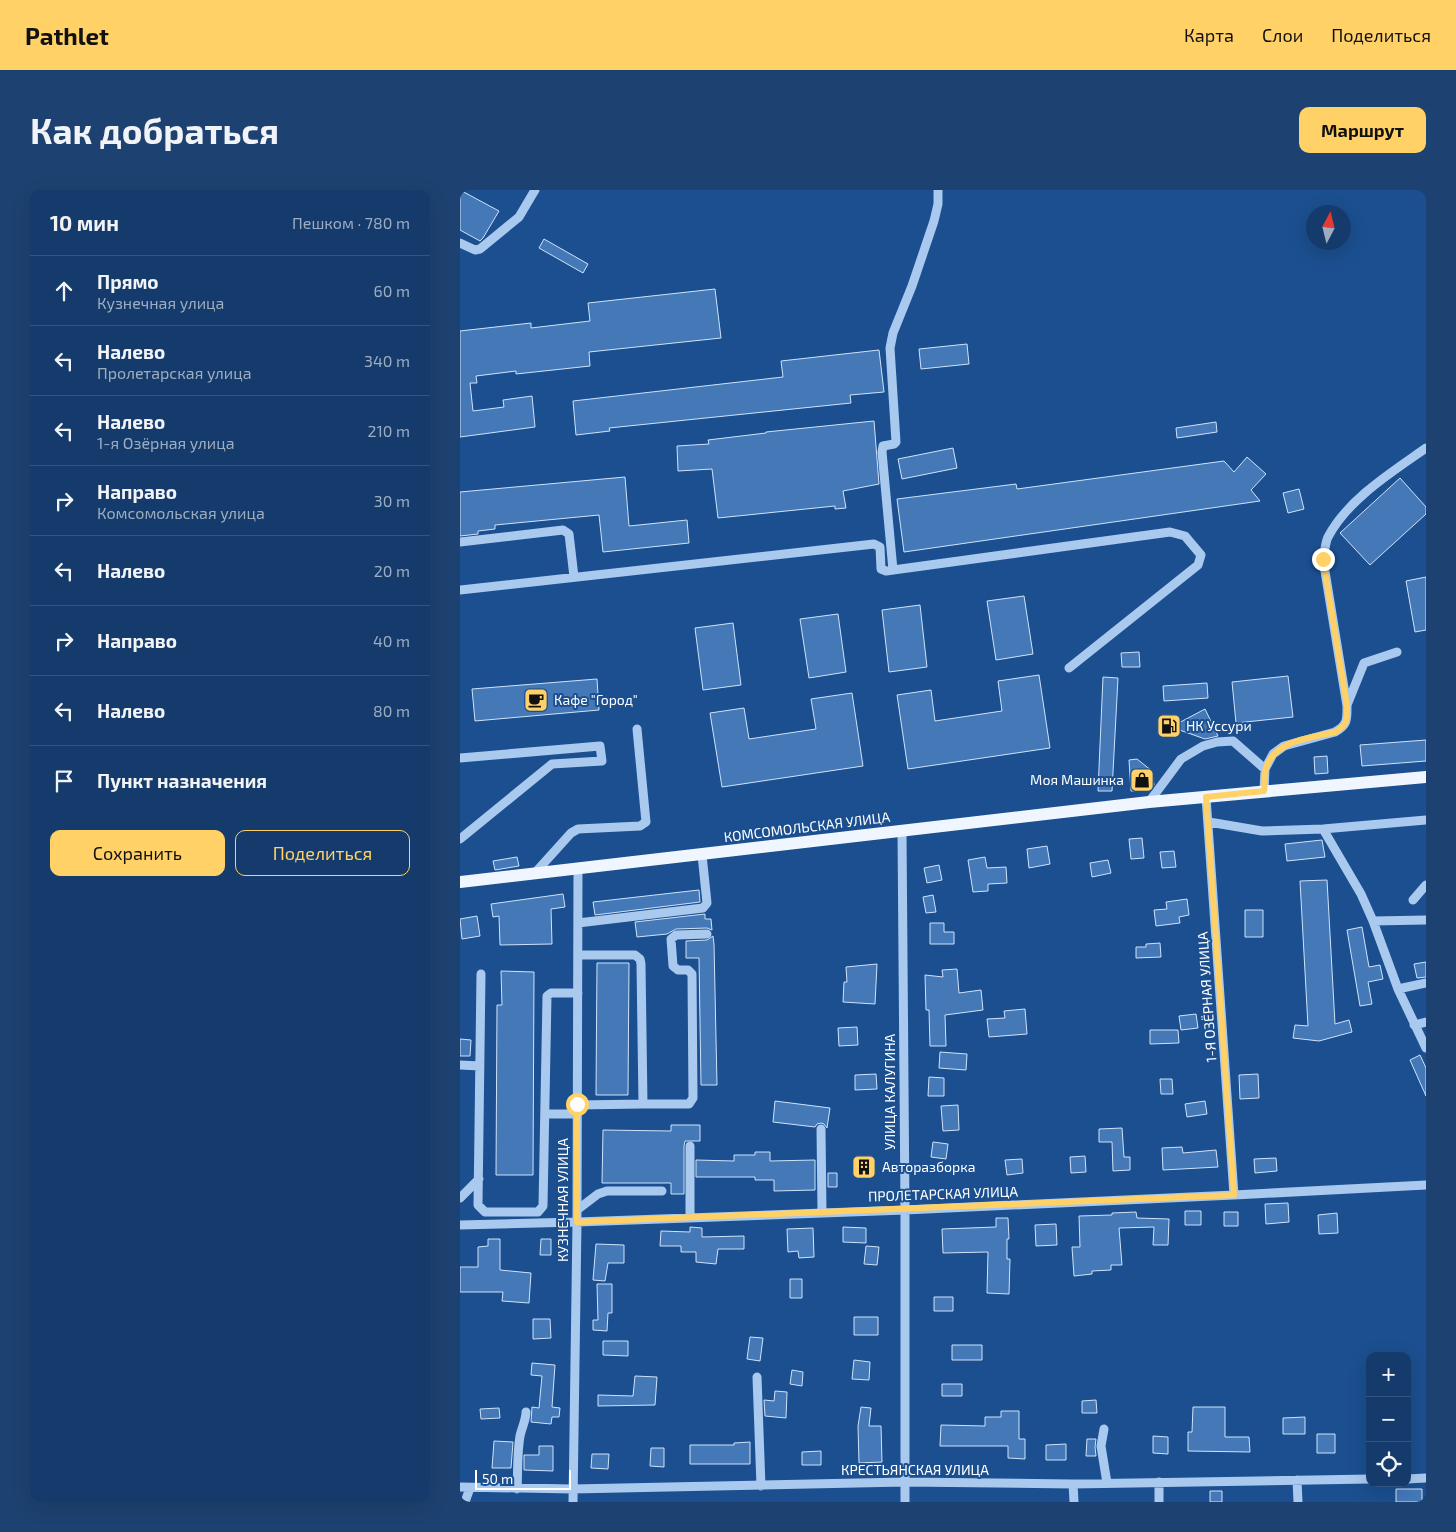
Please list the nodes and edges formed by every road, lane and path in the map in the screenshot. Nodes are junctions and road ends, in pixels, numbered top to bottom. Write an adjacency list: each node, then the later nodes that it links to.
1 (535, 190): 3 (street)
2 (938, 190): 6 (street)
3 (460, 243)
4 (1426, 448): 11 (street)
5 (460, 542): 7 (street)
6 (894, 570): 7 (street); 10 (street)
7 (574, 577): 8 (street)
8 (460, 590)
9 (1398, 652): 11 (street)
10 (1069, 668)
11 (1347, 706): 14 (street)
12 (637, 728): 26 (street)
13 (460, 758): 23 (street)
14 (1265, 769): 16 (street); 18 (street)
15 (1426, 778): 16 (main road, КОМСОМОЛЬСКАЯ УЛИЦА)
16 (1264, 791): 17 (main road, КОМСОМОЛЬСКАЯ УЛИЦА)
17 (1206, 797): 18 (main road, КОМСОМОЛЬСКАЯ УЛИЦА); 20 (street, 1-Я ОЗЁРНАЯ УЛИЦА)
18 (1149, 802): 22 (main road, КОМСОМОЛЬСКАЯ УЛИЦА)
19 (1426, 820): 21 (street)
20 (1209, 822): 21 (street); 52 (street, 1-Я ОЗЁРНАЯ УЛИЦА)
21 (1323, 829): 31 (street)
22 (902, 831): 24 (main road, КОМСОМОЛЬСКАЯ УЛИЦА); 55 (street, УЛИЦА КАЛУГИНА)
23 (460, 839)
24 (702, 855): 25 (main road, КОМСОМОЛЬСКАЯ УЛИЦА); 32 (street)
25 (578, 869): 26 (main road, КОМСОМОЛЬСКАЯ УЛИЦА); 32 (street, КУЗНЕЧНАЯ УЛИЦА)
26 (534, 874): 27 (main road, КОМСОМОЛЬСКАЯ УЛИЦА)
27 (460, 882)
28 (1426, 885): 29 (street)
29 (1413, 900)
30 (1426, 920): 31 (street)
31 (1373, 921): 37 (street)
32 (578, 923): 34 (street, КУЗНЕЧНАЯ УЛИЦА)
33 (707, 934): 44 (street)
34 (578, 955): 38 (street, КУЗНЕЧНАЯ УЛИЦА); 44 (street)
35 (481, 974): 43 (street)
36 (1426, 983): 37 (street)
37 (1398, 989): 40 (street)
38 (578, 993): 45 (street, КУЗНЕЧНАЯ УЛИЦА); 46 (street)
39 (1426, 1022): 40 (street)
40 (1414, 1025): 41 (street)
41 (1426, 1048)
42 (460, 1065): 43 (street)
43 (480, 1066): 49 (street)
44 (643, 1104): 45 (street)
45 (577, 1109): 46 (street); 54 (street, КУЗНЕЧНАЯ УЛИЦА)
46 (545, 1114): 49 (street)
47 (821, 1129): 56 (street)
48 (690, 1146): 57 (street)
49 (479, 1179): 53 (street)
50 (1426, 1185): 52 (street, ПРОЛЕТАРСКАЯ УЛИЦА)
51 (662, 1191): 54 (street)
52 (1234, 1195): 55 (street, ПРОЛЕТАРСКАЯ УЛИЦА)
53 (460, 1198)
54 (577, 1210): 58 (street, КУЗНЕЧНАЯ УЛИЦА)
55 (905, 1210): 56 (street, ПРОЛЕТАРСКАЯ УЛИЦА); 67 (street, УЛИЦА КАЛУГИНА)
56 (822, 1212): 57 (street, ПРОЛЕТАРСКАЯ УЛИЦА)
57 (690, 1218): 58 (street, ПРОЛЕТАРСКАЯ УЛИЦА)
58 (577, 1222): 59 (street, ПРОЛЕТАРСКАЯ УЛИЦА); 75 (street, КУЗНЕЧНАЯ УЛИЦА)
59 (460, 1225)
60 (757, 1377): 71 (street)
61 (526, 1412): 74 (street)
62 (1104, 1429): 69 (street)
63 (1411, 1478): 64 (street)
64 (1426, 1478)
65 (1366, 1479): 66 (street, КРЕСТЬЯНСКАЯ УЛИЦА)
66 (1297, 1480): 68 (street, КРЕСТЬЯНСКАЯ УЛИЦА); 81 (street)
67 (905, 1482): 70 (street, КРЕСТЬЯНСКАЯ УЛИЦА); 71 (street, КРЕСТЬЯНСКАЯ УЛИЦА); 78 (street, УЛИЦА КАЛУГИНА)
68 (1159, 1482): 69 (street, КРЕСТЬЯНСКАЯ УЛИЦА); 80 (street)
69 (1107, 1483): 70 (street, КРЕСТЬЯНСКАЯ УЛИЦА)
70 (1073, 1484): 79 (street)
71 (761, 1486): 75 (street, КРЕСТЬЯНСКАЯ УЛИЦА)
72 (460, 1487): 73 (street, КРЕСТЬЯНСКАЯ УЛИЦА)
73 (470, 1488): 74 (street, КРЕСТЬЯНСКАЯ УЛИЦА); 76 (street)
74 (517, 1489): 75 (street, КРЕСТЬЯНСКАЯ УЛИЦА)
75 (573, 1489): 77 (street, КУЗНЕЧНАЯ УЛИЦА)
76 (466, 1502)
77 (573, 1502)
78 (905, 1502)
79 (1074, 1502)
80 (1159, 1502)
81 (1298, 1502)

